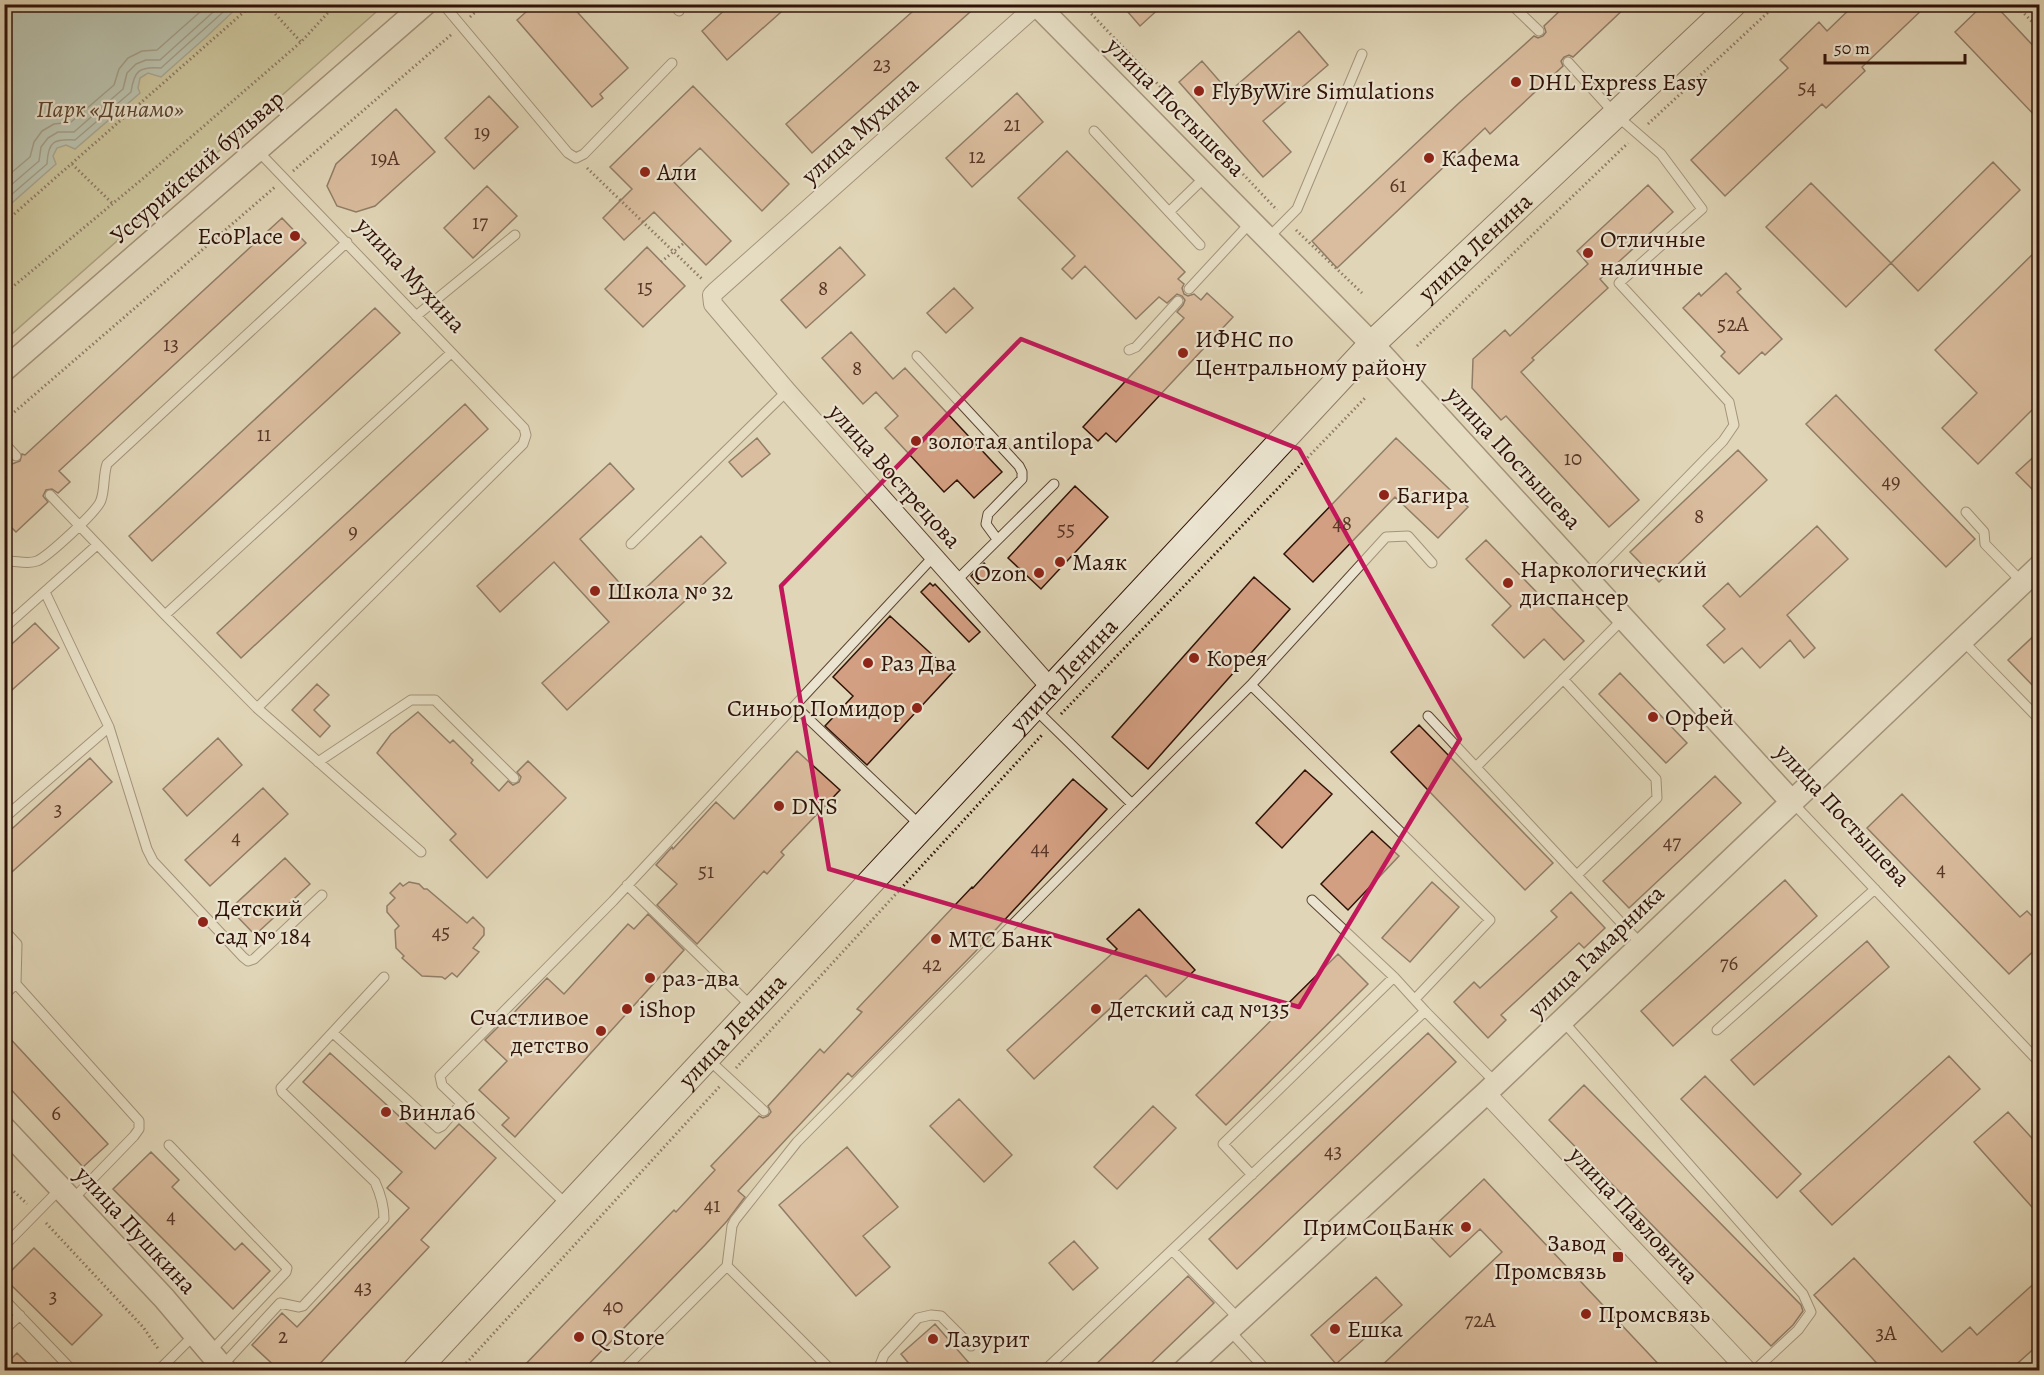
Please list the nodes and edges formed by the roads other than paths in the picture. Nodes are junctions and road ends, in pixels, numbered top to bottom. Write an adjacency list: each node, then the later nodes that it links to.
1 (425, 4): 12 (street, Уссурийский бульвар)
2 (443, 4): 9 (lane)
3 (1511, 4): 6 (lane)
4 (1733, 4): 10 (main road, улица Ленина)
5 (1037, 5): 13 (street, улица Постышева); 21 (street, улица Мухина)
6 (1539, 31)
7 (1362, 54): 17 (lane)
8 (1568, 62): 10 (lane)
9 (672, 63)
10 (1616, 114): 24 (main road, улица Ленина); 43 (lane)
11 (1094, 131): 14 (lane)
12 (257, 150): 18 (lane, улица Мухина); 28 (street, Уссурийский бульвар)
13 (1206, 176): 14 (lane); 15 (street, улица Постышева)
14 (1169, 212): 19 (lane)
15 (1251, 222): 17 (street, улица Постышева); 20 (lane)
16 (515, 235): 23 (lane)
17 (1268, 238): 24 (street, улица Постышева)
18 (347, 242): 23 (lane, улица Мухина); 35 (lane)
19 (1200, 245)
20 (1189, 289)
21 (715, 292): 29 (street, улица Вострецова)
22 (1178, 301): 25 (lane)
23 (416, 316): 26 (lane, улица Мухина)
24 (1372, 344): 43 (street, улица Постышева); 53 (main road, улица Ленина)
25 (1129, 350)
26 (450, 353): 47 (lane); 55 (lane, улица Мухина)
27 (917, 356): 36 (lane)
28 (4, 370)
29 (787, 390): 37 (lane); 39 (street, улица Вострецова)
30 (4, 442): 31 (lane)
31 (16, 456)
32 (1054, 484): 36 (lane)
33 (50, 495): 35 (lane)
34 (1966, 512): 45 (lane)
35 (79, 525): 38 (lane); 40 (lane)
36 (997, 539): 44 (lane)
37 (630, 544)
38 (97, 545): 46 (lane); 47 (lane)
39 (934, 556): 44 (street, улица Вострецова); 54 (lane)
40 (4, 561)
41 (1432, 562): 52 (lane)
42 (2040, 566): 45 (street, улица Гамарника)
43 (1588, 579): 48 (street, улица Постышева)
44 (956, 580): 53 (street, улица Вострецова)
45 (2022, 582): 50 (street, улица Гамарника)
46 (45, 592): 49 (lane); 59 (lane)
47 (165, 615): 55 (lane)
48 (1624, 618): 51 (lane); 63 (street, улица Постышева)
49 (4, 628)
50 (1962, 640): 56 (lane); 63 (street, улица Гамарника)
51 (1563, 679): 61 (lane); 68 (lane)
52 (1251, 685): 64 (lane); 79 (lane)
53 (1051, 688): 57 (main road, улица Ленина)
54 (795, 706): 66 (lane); 69 (lane)
55 (257, 708): 60 (lane)
56 (2037, 713)
57 (1042, 716): 64 (lane); 66 (main road, улица Ленина)
58 (1428, 716): 61 (lane)
59 (109, 727): 65 (lane); 71 (lane)
60 (318, 762): 62 (lane); 67 (lane)
61 (1477, 766): 68 (lane)
62 (514, 778)
63 (1792, 802): 70 (lane, улица Постышева); 74 (street, улица Гамарника)
64 (1132, 804): 97 (lane)
65 (4, 818)
66 (921, 826): 80 (main road, улица Ленина)
67 (421, 852)
68 (1577, 875): 74 (lane)
69 (627, 885): 80 (lane); 88 (lane)
70 (1875, 889): 83 (lane); 86 (lane, улица Постышева)
71 (322, 895)
72 (1312, 900): 76 (lane)
73 (4, 930): 77 (lane)
74 (1642, 944): 82 (street, улица Гамарника)
75 (384, 977): 84 (lane)
76 (1394, 977): 79 (lane); 92 (lane)
77 (16, 984): 78 (lane); 93 (lane)
78 (4, 995)
79 (1414, 999): 81 (lane)
80 (752, 1008): 85 (main road, улица Ленина)
81 (1425, 1011): 87 (lane); 92 (lane)
82 (1562, 1020): 87 (street, улица Гамарника); 115 (lane)
83 (1716, 1030)
84 (333, 1033): 88 (lane); 104 (lane)
85 (707, 1058): 89 (lane); 94 (main road, улица Ленина)
86 (2040, 1063)
87 (1491, 1088): 100 (street, улица Гамарника); 114 (street, улица Павловича)
88 (461, 1104): 94 (lane)
89 (764, 1111)
90 (4, 1128): 93 (street, улица Пушкина)
91 (169, 1145): 104 (lane)
92 (1252, 1175): 96 (lane)
93 (66, 1194): 95 (lane); 102 (street, улица Пушкина)
94 (568, 1206): 107 (main road, улица Ленина)
95 (4, 1246)
96 (1172, 1250): 100 (lane); 111 (lane)
97 (727, 1266): 108 (lane); 109 (lane)
98 (4, 1299): 99 (lane)
99 (20, 1315): 101 (lane); 105 (lane)
100 (1234, 1324): 112 (street, улица Гамарника); 113 (lane)
101 (4, 1330)
102 (195, 1334): 104 (street, улица Пушкина); 106 (lane)
103 (970, 1346): 110 (lane)
104 (219, 1363)
105 (72, 1371)
106 (159, 1371)
107 (416, 1371)
108 (622, 1371)
109 (831, 1371)
110 (878, 1371)
111 (1046, 1371)
112 (1185, 1371)
113 (1266, 1371)
114 (1747, 1371)
115 (1755, 1371)

